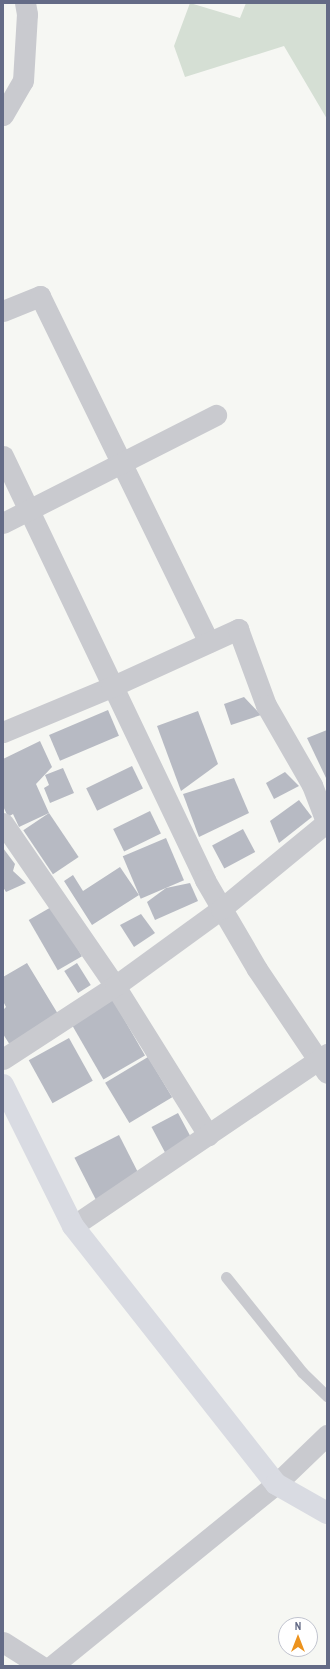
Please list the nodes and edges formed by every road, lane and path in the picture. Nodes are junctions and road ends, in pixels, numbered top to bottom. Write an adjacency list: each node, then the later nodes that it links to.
1 (25, 3): 2 (street)
2 (3, 115)
3 (3, 311): 6 (street)
4 (216, 415): 6 (street)
5 (3, 456): 7 (street)
6 (121, 464): 7 (street); 9 (street)
7 (30, 511): 8 (street); 10 (street)
8 (3, 523)
9 (209, 642): 10 (street); 13 (street)
10 (111, 687): 11 (street); 14 (street)
11 (3, 732)
12 (3, 823): 15 (street)
13 (327, 823): 14 (street)
14 (221, 909): 15 (street); 17 (street)
15 (115, 986): 16 (street); 19 (street)
16 (3, 1059)
17 (324, 1062): 19 (street)
18 (3, 1085): 20 (street)
19 (208, 1135): 20 (street)
20 (73, 1226): 24 (street)
21 (226, 1277): 22 (lane)
22 (327, 1396)
23 (327, 1434): 24 (street)
24 (276, 1484): 25 (street); 28 (street)
25 (327, 1513)
26 (3, 1642): 27 (street)
27 (41, 1666)
28 (52, 1666)

